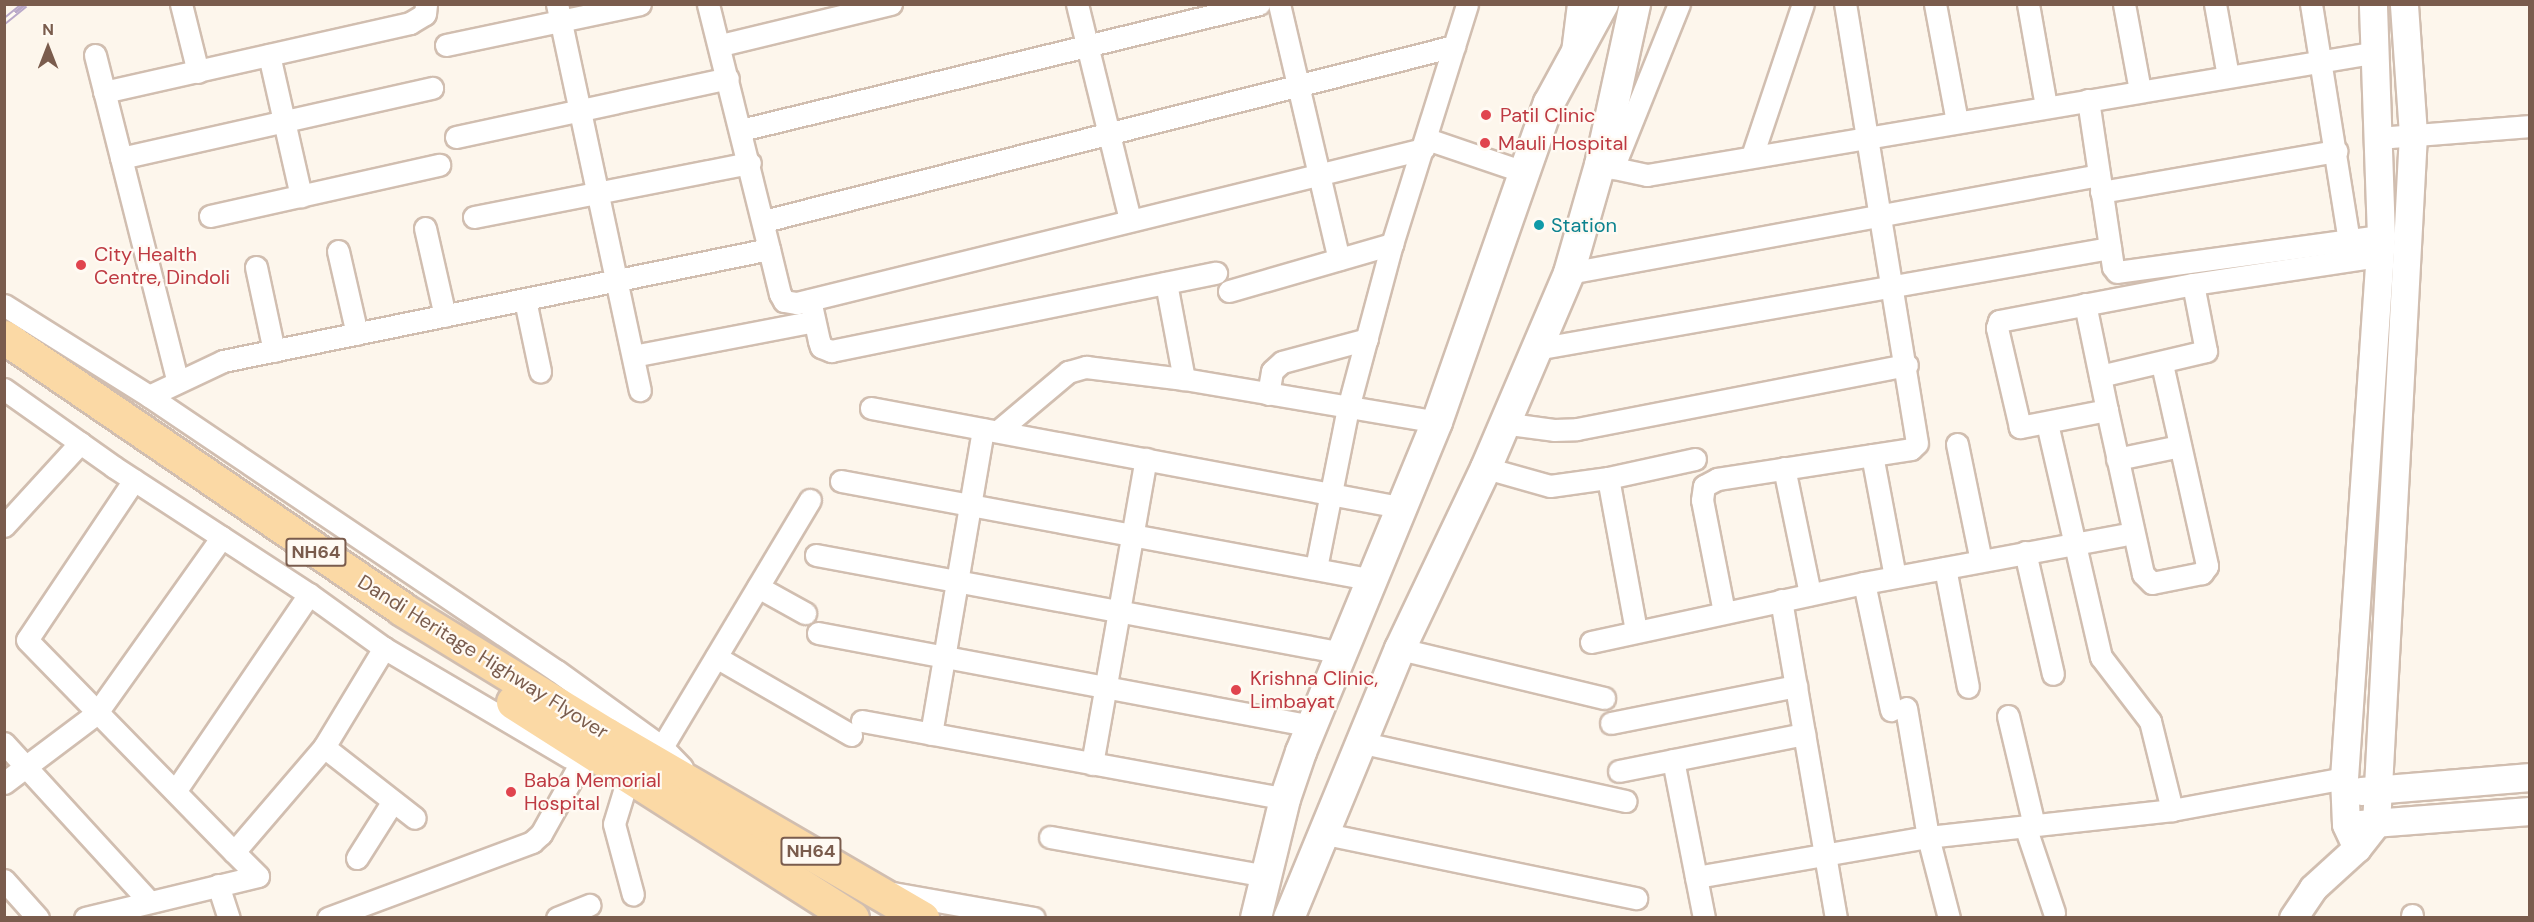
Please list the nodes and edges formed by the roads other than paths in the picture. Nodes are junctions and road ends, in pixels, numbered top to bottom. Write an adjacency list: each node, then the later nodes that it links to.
1 (181, 4): 33 (street)
2 (426, 4): 30 (street)
3 (640, 4): 23 (street)
4 (708, 4): 25 (street)
5 (891, 4): 25 (street)
6 (1077, 4): 26 (street)
7 (1259, 4): 26 (street)
8 (1279, 4): 36 (street)
9 (1467, 4): 27 (street)
10 (1578, 4): 32 (street)
11 (1603, 4): 32 (main road)
12 (1679, 4): 58 (street)
13 (1803, 4): 54 (street)
14 (1845, 4): 49 (street)
15 (1935, 4): 44 (street)
16 (2028, 4): 41 (street)
17 (2124, 4): 38 (street)
18 (2215, 4): 34 (street)
19 (2311, 4): 31 (street)
20 (2373, 4): 28 (street)
21 (2404, 4): 48 (street)
22 (1633, 10): 58 (main road)
23 (559, 14): 24 (street); 42 (street)
24 (446, 45)
25 (721, 45): 35 (street)
26 (1085, 46): 46 (street); 47 (street)
27 (1454, 46): 36 (street); 52 (street)
28 (2377, 52): 31 (street); 51 (street)
29 (94, 55): 39 (street)
30 (269, 55): 33 (street); 43 (street)
31 (2320, 61): 34 (street); 53 (street)
32 (1570, 64): 59 (main road)
33 (198, 72): 39 (street)
34 (2228, 76): 38 (street)
35 (728, 78): 42 (street); 46 (street)
36 (1298, 85): 47 (street); 60 (street)
37 (432, 88): 43 (street)
38 (2140, 90): 40 (street)
39 (104, 92): 55 (street)
40 (2088, 100): 41 (street); 61 (street)
41 (2046, 106): 44 (street)
42 (580, 110): 50 (street); 62 (street)
43 (284, 121): 55 (street); 63 (street)
44 (1957, 122): 49 (street)
45 (2529, 126): 48 (street)
46 (741, 130): 56 (street)
47 (1107, 133): 67 (street); 68 (street)
48 (2414, 134): 51 (street); 182 (street)
49 (1868, 136): 54 (street); 64 (street)
50 (456, 138)
51 (2379, 138): 72 (street)
52 (1425, 144): 59 (street); 60 (street); 71 (street)
53 (2336, 151): 61 (street); 70 (street)
54 (1752, 156): 58 (street)
55 (121, 158): 101 (street)
56 (750, 163): 62 (street); 68 (street)
57 (439, 165): 63 (street)
58 (1607, 166): 79 (main road)
59 (1524, 172): 109 (main road)
60 (1320, 176): 67 (street); 76 (street)
61 (2100, 183): 64 (street); 73 (street)
62 (598, 195): 66 (street); 80 (street)
63 (301, 196): 65 (street)
64 (1881, 215): 79 (street); 83 (street)
65 (210, 216)
66 (474, 217)
67 (1130, 220): 88 (street)
68 (764, 221): 74 (street)
69 (425, 228): 89 (street)
70 (2349, 241): 72 (street); 73 (street)
71 (1392, 244): 76 (street); 92 (street)
72 (2380, 246): 82 (street); 180 (street)
73 (2110, 248): 83 (street)
74 (769, 249): 80 (street); 88 (street)
75 (338, 250): 90 (street)
76 (1339, 260): 84 (street)
77 (256, 267): 94 (street)
78 (1216, 273): 81 (street)
79 (1569, 273): 93 (main road)
80 (617, 280): 85 (street); 95 (street)
81 (1166, 283): 88 (street); 100 (street)
82 (2193, 284): 86 (street); 96 (street)
83 (1893, 285): 93 (street); 97 (street)
84 (1229, 291)
85 (525, 300): 89 (street); 98 (street)
86 (2085, 304): 99 (street); 108 (street)
87 (4, 305): 105 (street)
88 (812, 310): 95 (street)
89 (445, 316): 90 (street)
90 (357, 334): 94 (street)
91 (4, 337): 176 (main road, Dandi Heritage Highway Flyover / NH64)
92 (1367, 339): 104 (street); 107 (street)
93 (1536, 349): 110 (main road)
94 (274, 351): 101 (street)
95 (633, 356): 103 (street)
96 (2162, 364): 99 (street); 115 (street)
97 (1907, 365): 110 (street); 116 (street)
98 (540, 371)
99 (2100, 376): 108 (street)
100 (1184, 379): 104 (street); 111 (street)
101 (178, 382): 105 (street)
102 (5, 383): 113 (street); 176 (main road, Dandi Heritage Highway Flyover / NH64)
103 (640, 390)
104 (1268, 394): 107 (street)
105 (149, 396): 176 (street)
106 (871, 408): 111 (street)
107 (1348, 408): 109 (street); 125 (street)
108 (2107, 410): 119 (street)
109 (1437, 422): 128 (main road)
110 (1502, 423): 120 (main road)
111 (990, 430): 117 (street); 127 (street)
112 (2049, 432): 133 (street)
113 (80, 442): 123 (street); 129 (street)
114 (1957, 444): 136 (street)
115 (2180, 446): 119 (street); 119 (street)
116 (1872, 455): 121 (street); 139 (street)
117 (1146, 459): 125 (street); 130 (street)
118 (1695, 459): 122 (street)
119 (2118, 459)
120 (1486, 468): 122 (street); 154 (main road)
121 (1784, 468): 145 (street); 148 (street)
122 (1608, 478): 150 (street)
123 (134, 480): 132 (street); 163 (street)
124 (841, 481): 127 (street)
125 (1329, 494): 128 (street); 137 (street)
126 (810, 500): 143 (street)
127 (970, 505): 130 (street); 141 (street)
128 (1405, 508): 140 (main road)
129 (4, 526)
130 (1133, 535): 137 (street); 147 (street)
131 (2123, 535): 133 (street)
132 (222, 537): 144 (street); 163 (street)
133 (2072, 544): 134 (street); 186 (street)
134 (2025, 552): 136 (street); 158 (street)
135 (816, 555): 141 (street)
136 (1981, 561): 138 (street)
137 (1316, 568): 140 (street)
138 (1945, 568): 139 (street); 161 (street)
139 (1895, 577): 142 (street)
140 (1374, 580): 155 (main road)
141 (957, 581): 147 (street); 157 (street)
142 (1864, 583): 145 (street); 194 (street)
143 (758, 587): 149 (street); 156 (street)
144 (309, 594): 153 (street); 181 (street)
145 (1810, 594): 146 (street)
146 (1781, 600): 148 (street); 159 (street)
147 (1119, 612): 155 (street); 160 (street)
148 (1724, 612): 150 (street)
149 (805, 613)
150 (1636, 631): 152 (street)
151 (818, 633): 157 (street)
152 (1591, 642)
153 (384, 648): 171 (street); 173 (street)
154 (1400, 649): 162 (street); 169 (main road)
155 (1343, 653): 166 (main road)
156 (716, 657): 167 (street); 176 (street)
157 (944, 657): 160 (street); 167 (street)
158 (2053, 674)
159 (1796, 686): 165 (street); 168 (street)
160 (1106, 687): 166 (street); 174 (street)
161 (1968, 687)
162 (1604, 698)
163 (96, 714): 175 (street); 181 (street)
164 (2008, 716): 190 (street)
165 (1611, 723)
166 (1312, 726): 183 (main road)
167 (931, 734): 174 (street)
168 (1804, 735): 172 (street); 196 (street)
169 (1359, 742): 185 (street); 191 (main road)
170 (4, 743): 175 (street)
171 (324, 747): 184 (street); 195 (street)
172 (1673, 760): 177 (street); 199 (street)
173 (580, 764): 176 (street); 212 (street)
174 (1092, 764): 183 (street)
175 (26, 767): 179 (street); 206 (street)
176 (638, 767): 202 (main road, Dandi Heritage Highway Flyover / NH64); 203 (street); 208 (main road, Dandi Heritage Highway Flyover / NH64)
177 (1619, 771)
178 (2529, 777): 182 (street)
179 (4, 783)
180 (2345, 784): 182 (street); 186 (street); 192 (street)
181 (176, 790): 195 (street)
182 (2377, 790): 189 (street)
183 (1285, 799): 198 (main road)
184 (393, 801): 188 (street); 197 (street)
185 (1626, 801)
186 (2172, 810): 190 (street)
187 (2529, 811): 189 (street)
188 (415, 818)
189 (2376, 824): 192 (street)
190 (2030, 826): 194 (street); 207 (street)
191 (1321, 833): 204 (street); 217 (main road)
192 (2352, 836): 221 (street)
193 (1050, 837): 198 (street)
194 (1928, 837): 196 (street); 220 (street)
195 (234, 852): 201 (street)
196 (1825, 855): 199 (street); 219 (street)
197 (357, 858)
198 (1268, 876): 216 (main road)
199 (1696, 877): 218 (street)
200 (4, 880): 209 (street)
201 (219, 885): 206 (street); 211 (street)
202 (879, 891): 214 (main road, NH64); 215 (street)
203 (633, 895)
204 (1636, 898)
205 (589, 904): 213 (street)
206 (146, 907): 210 (street)
207 (2054, 912)
208 (846, 916)
209 (38, 918)
210 (85, 918)
211 (229, 918)
212 (328, 918)
213 (557, 918)
214 (922, 918)
215 (1034, 918)
216 (1256, 918)
217 (1288, 918)
218 (1704, 918)
219 (1836, 918)
220 (1950, 918)
221 (2293, 918)

